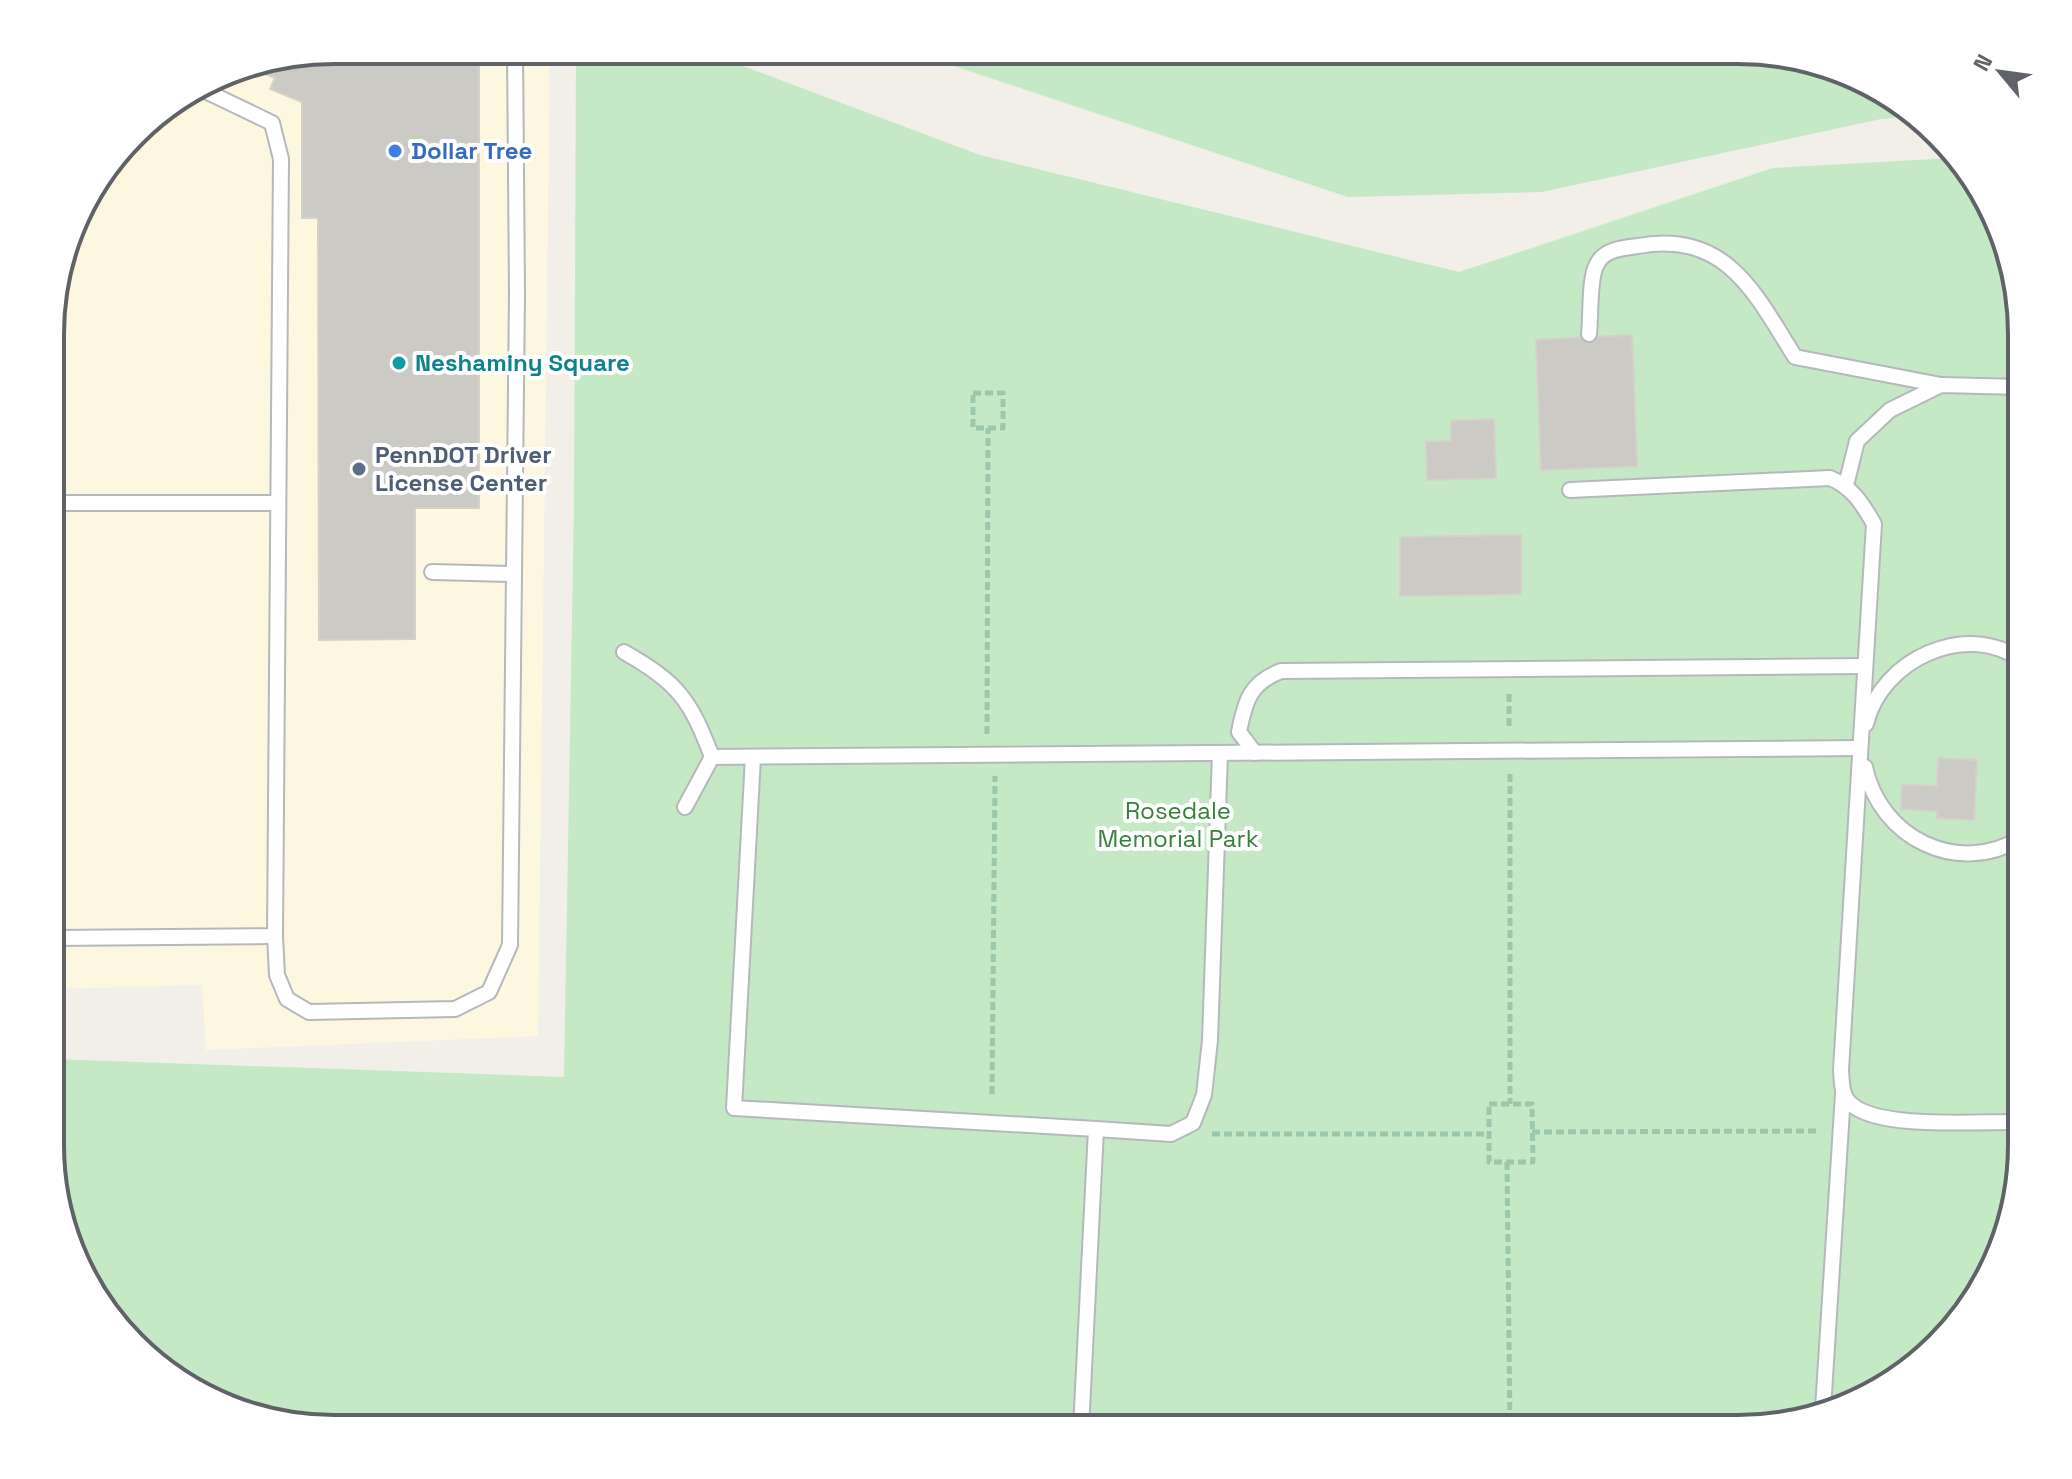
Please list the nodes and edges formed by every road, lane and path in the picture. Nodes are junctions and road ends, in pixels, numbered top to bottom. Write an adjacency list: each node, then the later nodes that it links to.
1 (515, 65): 12 (lane)
2 (212, 94): 10 (lane)
3 (1589, 334): 4 (lane)
4 (1941, 385): 5 (lane); 7 (lane)
5 (2007, 387)
6 (988, 428): 6 (path); 21 (path)
7 (1846, 485): 8 (lane); 15 (lane)
8 (1570, 490)
9 (64, 503): 10 (lane)
10 (278, 503): 26 (lane)
11 (432, 572): 12 (lane)
12 (514, 574): 26 (lane)
13 (624, 652): 22 (lane)
14 (2007, 655): 17 (lane)
15 (1865, 666): 16 (lane); 17 (lane)
16 (1509, 669): 18 (path); 20 (lane)
17 (1860, 748): 18 (lane); 25 (lane); 28 (lane)
18 (1510, 751): 20 (lane); 30 (path)
19 (1220, 753): 20 (lane); 21 (lane); 35 (lane)
20 (1255, 753)
21 (991, 755): 23 (lane); 29 (path)
22 (712, 757): 23 (lane); 24 (lane)
23 (753, 757): 32 (lane)
24 (685, 807)
25 (2007, 844)
26 (275, 936): 27 (lane)
27 (65, 938)
28 (1843, 1093): 31 (lane); 33 (lane)
29 (992, 1094)
30 (1510, 1104): 34 (path); 36 (path)
31 (2007, 1121)
32 (1096, 1129): 35 (lane); 39 (lane)
33 (1841, 1131): 34 (path); 38 (lane)
34 (1532, 1132): 37 (path)
35 (1171, 1134): 36 (path)
36 (1489, 1134): 37 (path)
37 (1507, 1162): 40 (path)
38 (1823, 1401)
39 (1082, 1415)
40 (1510, 1415)

